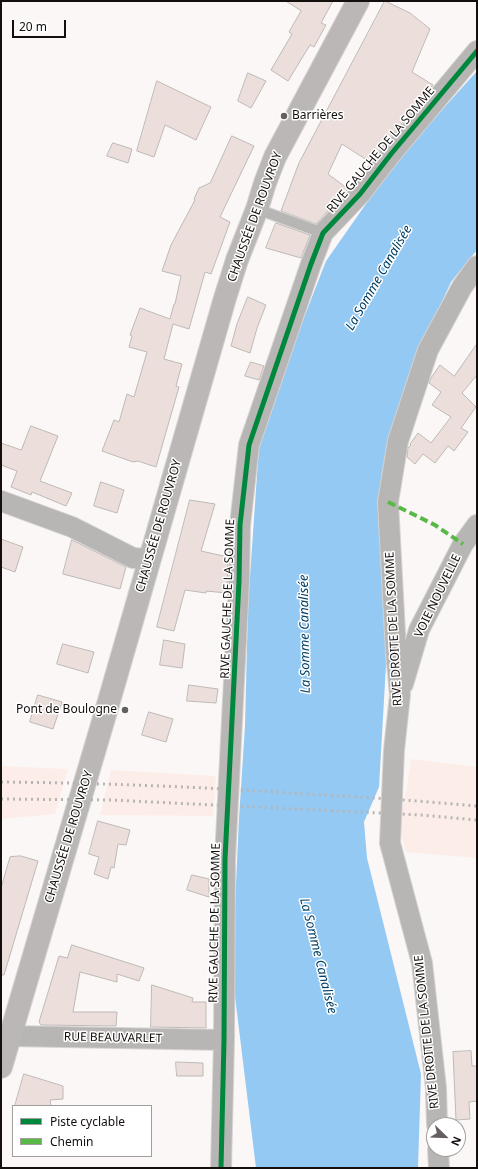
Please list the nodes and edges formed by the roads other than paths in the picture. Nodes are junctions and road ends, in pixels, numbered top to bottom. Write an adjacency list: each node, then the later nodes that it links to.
1 (358, 1): 3 (main road, CHAUSSÉE DE ROUVROY)
2 (477, 52): 4 (street, RIVE GAUCHE DE LA SOMME)
3 (258, 209): 4 (lane); 8 (main road, CHAUSSÉE DE ROUVROY)
4 (323, 233): 11 (street, RIVE GAUCHE DE LA SOMME)
5 (477, 266): 9 (street, RIVE DROITE DE LA SOMME)
6 (1, 501): 8 (street)
7 (477, 525): 9 (street, VOIE NOUVELLE)
8 (149, 559): 10 (main road, CHAUSSÉE DE ROUVROY)
9 (400, 695): 13 (street, RIVE DROITE DE LA SOMME)
10 (5, 1036): 11 (street, RUE BEAUVARLET); 12 (main road, CHAUSSÉE DE ROUVROY)
11 (224, 1040): 15 (street, RIVE GAUCHE DE LA SOMME)
12 (1, 1067)
13 (437, 1117)
14 (438, 1157): 16 (street)
15 (221, 1168)
16 (439, 1168)

